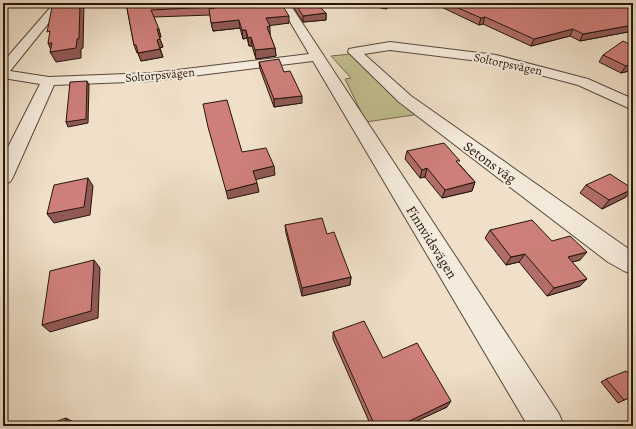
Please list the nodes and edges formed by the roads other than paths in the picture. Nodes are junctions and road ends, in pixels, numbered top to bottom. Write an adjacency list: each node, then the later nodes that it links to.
1 (284, 3): 4 (street, Finnvidsvägen)
2 (54, 10): 5 (street)
3 (354, 52): 7 (street, Soltorpsvägen); 9 (street, Setons väg)
4 (316, 57): 6 (street, Soltorpsvägen); 10 (street, Finnvidsvägen)
5 (3, 72): 6 (street, Soltorpsvägen)
6 (49, 80): 8 (street)
7 (633, 105)
8 (3, 177)
9 (633, 264)
10 (547, 426)

